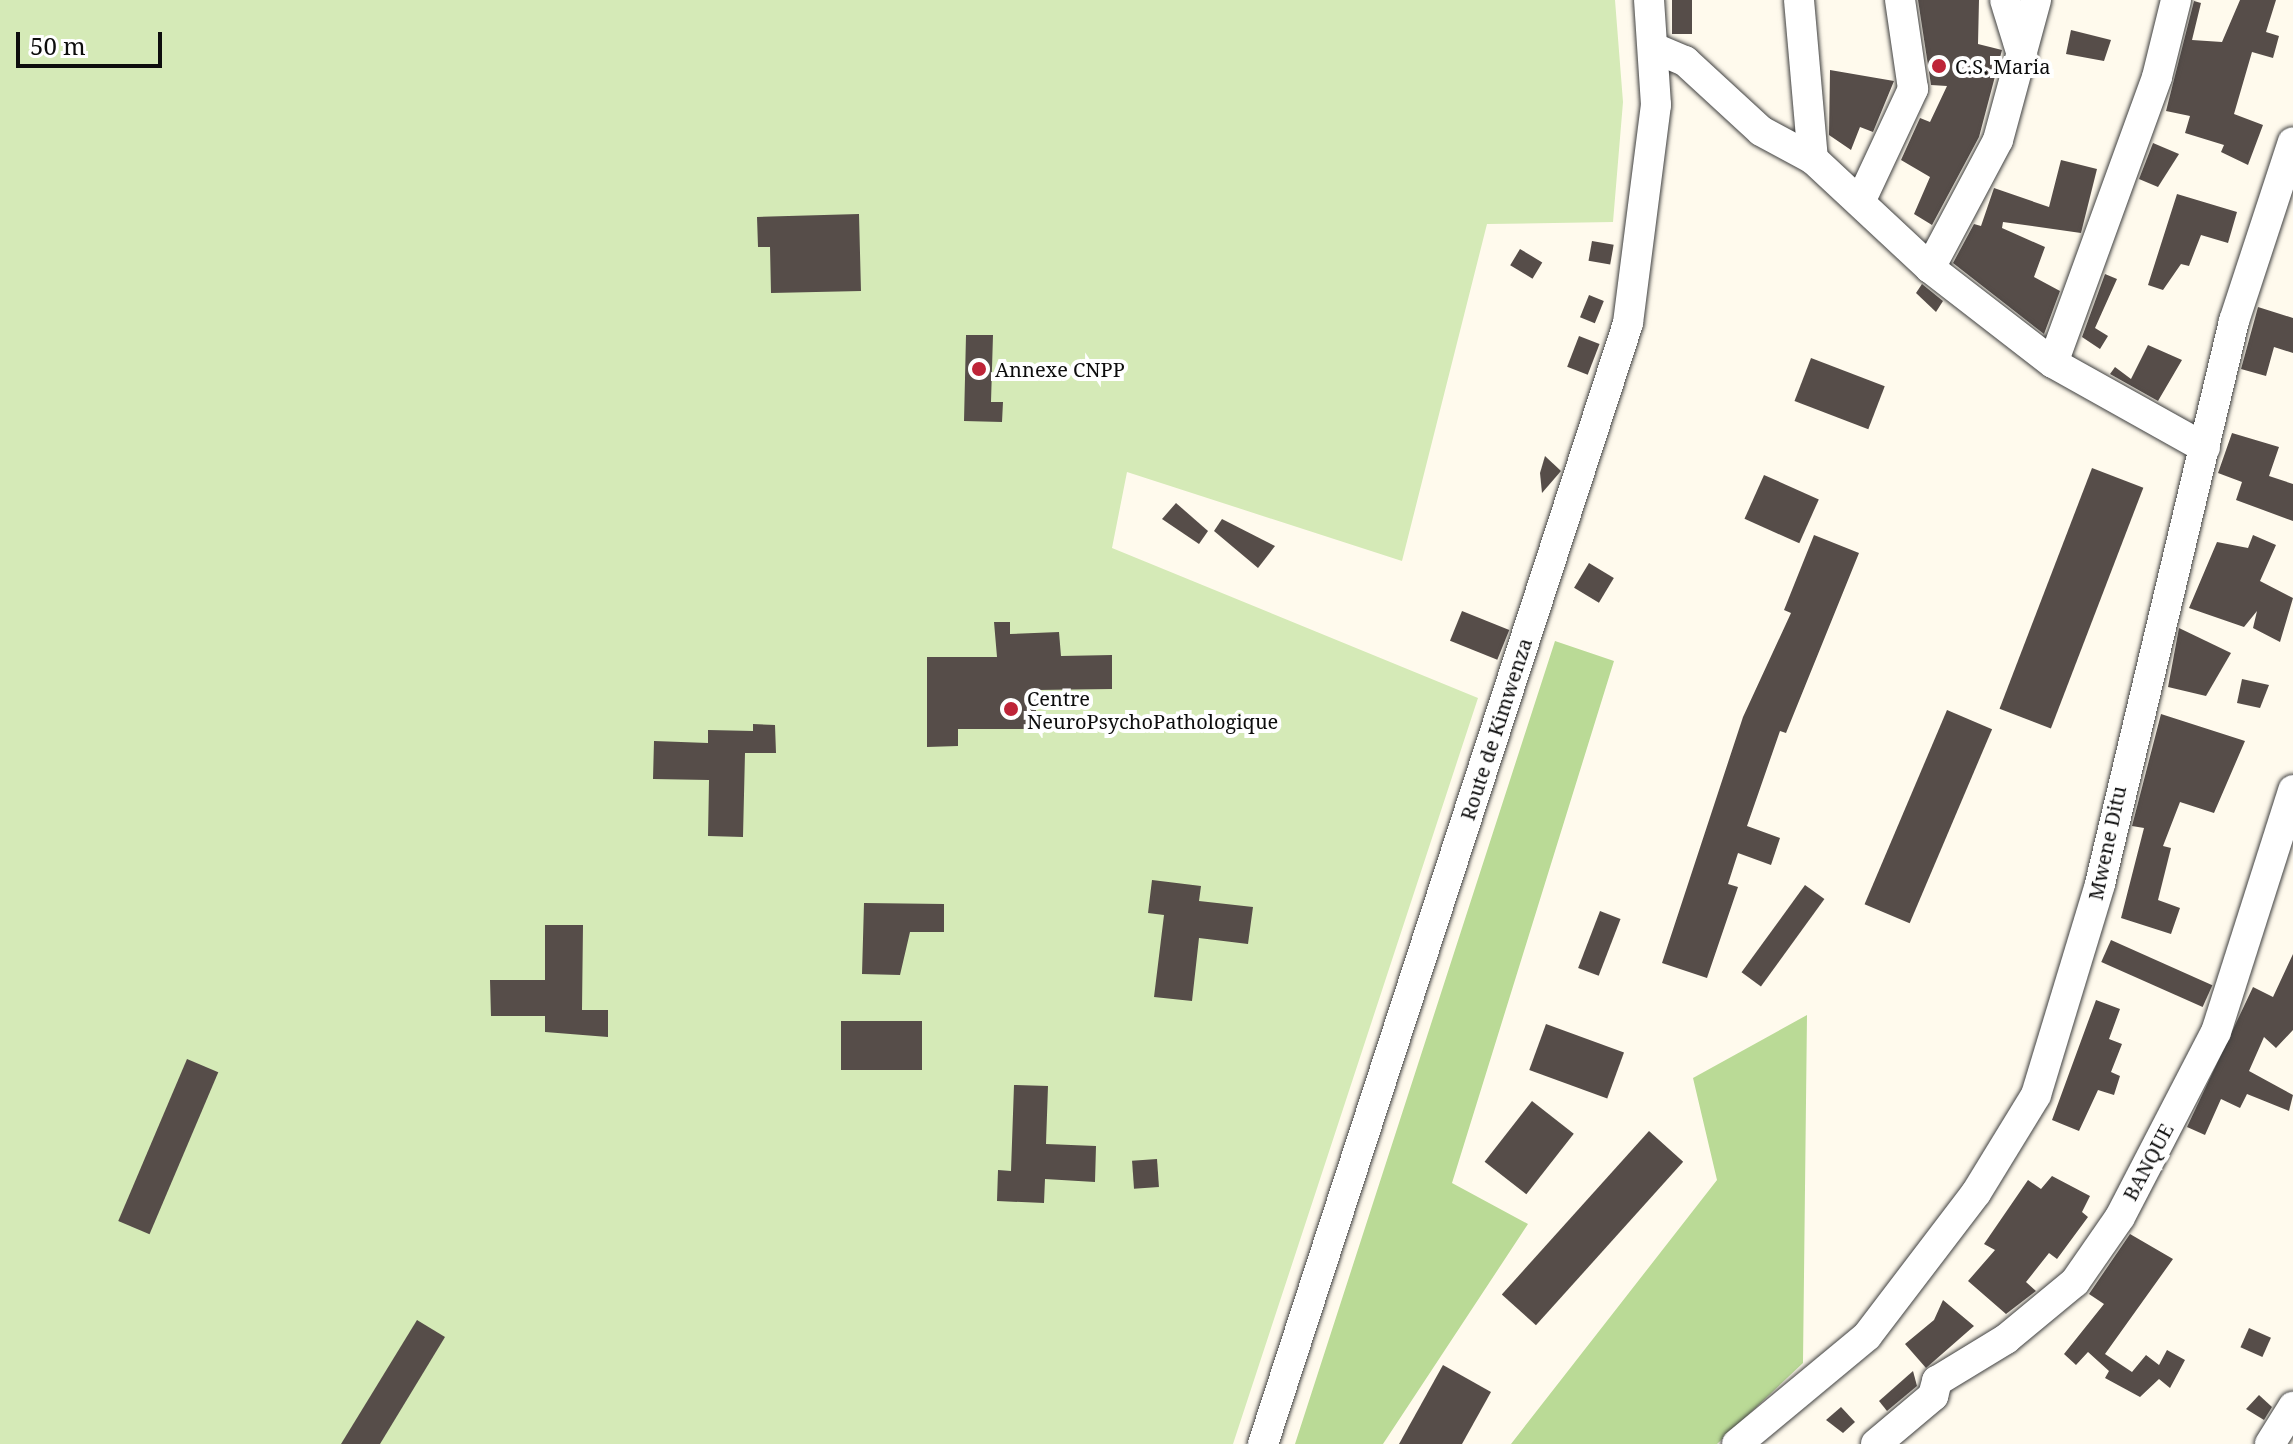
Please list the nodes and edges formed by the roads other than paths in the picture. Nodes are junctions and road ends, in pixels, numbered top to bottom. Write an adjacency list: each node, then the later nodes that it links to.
1 (1649, 0): 7 (street, Route de Kimwenza)
2 (1799, 0): 10 (street)
3 (1900, 0): 11 (street)
4 (2005, 0): 8 (street)
5 (2036, 0): 8 (street)
6 (2176, 0): 13 (street)
7 (1654, 48): 10 (street); 17 (street, Route de Kimwenza)
8 (2023, 56): 12 (street)
9 (2293, 142): 14 (street, Mwene Ditu)
10 (1813, 159): 11 (street)
11 (1861, 200): 12 (street)
12 (1930, 268): 13 (street)
13 (2053, 363): 14 (street)
14 (2205, 448): 18 (street, Mwene Ditu)
15 (2293, 790): 19 (street, BANQUE)
16 (2293, 1407): 20 (street)
17 (1263, 1444)
18 (1737, 1444)
19 (1876, 1444)
20 (2270, 1444)

